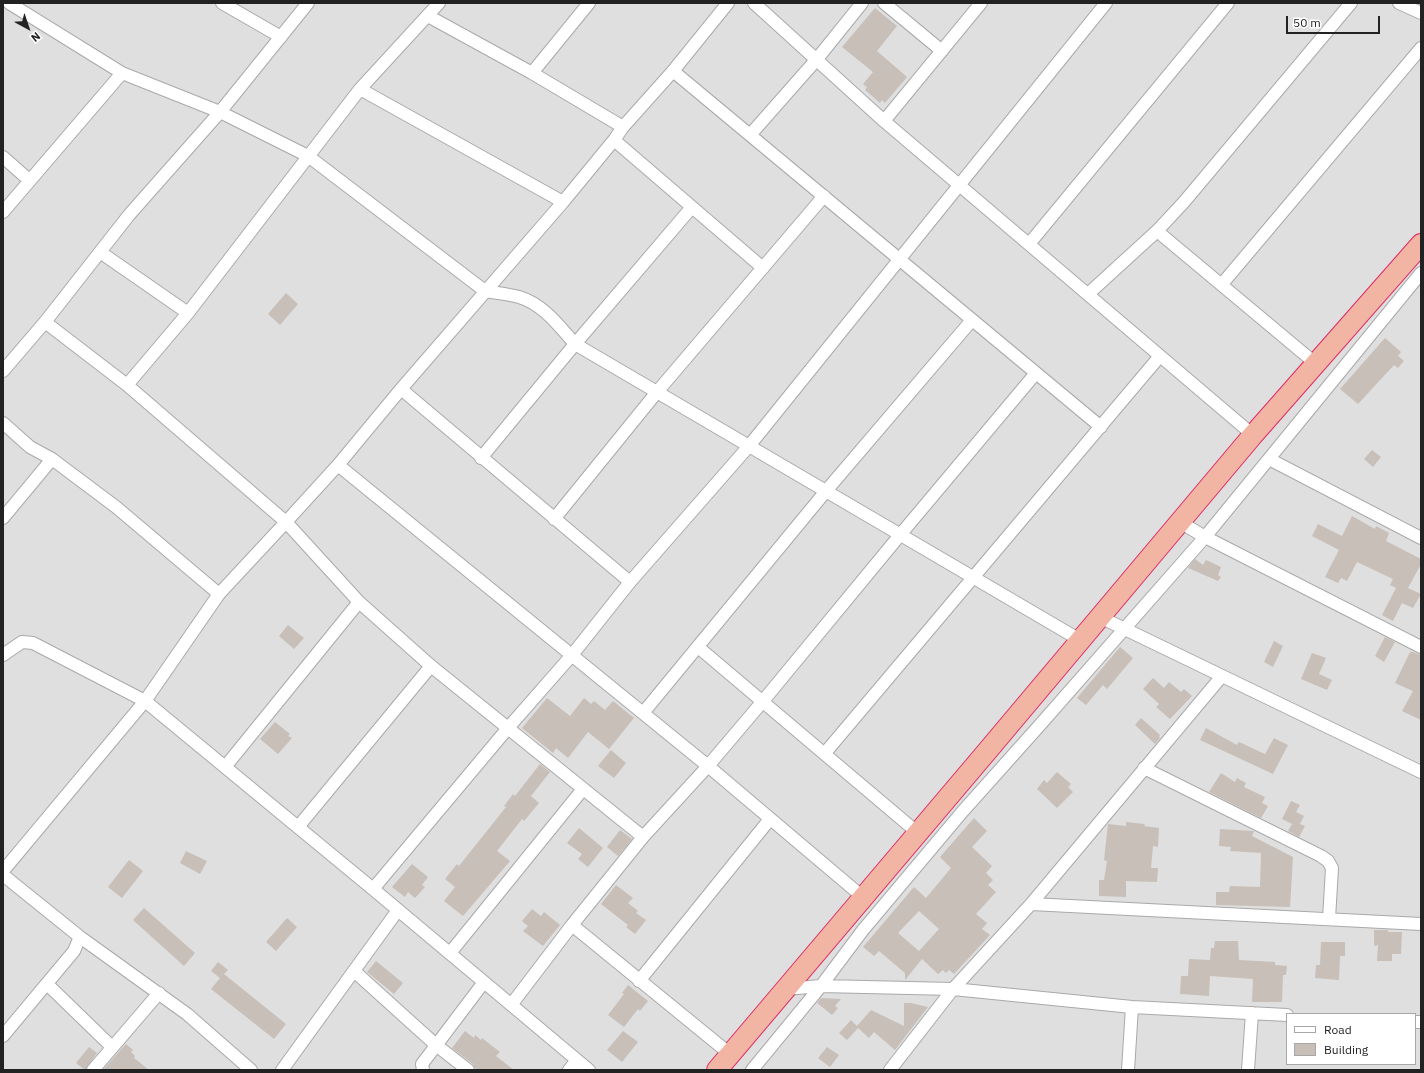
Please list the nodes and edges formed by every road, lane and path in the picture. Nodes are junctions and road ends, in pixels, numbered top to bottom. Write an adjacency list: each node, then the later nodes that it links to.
1 (9, 3): 22 (street)
2 (222, 3): 17 (street)
3 (308, 3): 17 (street)
4 (439, 3): 16 (street)
5 (589, 3): 23 (street)
6 (728, 3): 21 (street)
7 (754, 3): 20 (street)
8 (862, 3): 20 (street)
9 (884, 3): 19 (street)
10 (981, 3): 19 (street)
11 (1106, 3): 33 (street)
12 (1228, 3): 39 (street)
13 (1351, 3): 38 (street)
14 (1399, 3): 15 (street)
15 (1421, 13)
16 (428, 16): 23 (street); 24 (street)
17 (280, 37): 25 (street)
18 (1421, 48): 45 (street)
19 (942, 52): 26 (street)
20 (816, 59): 26 (street); 28 (street)
21 (672, 71): 27 (street); 28 (street)
22 (122, 73): 25 (street); 32 (street)
23 (532, 73): 27 (street)
24 (360, 89): 30 (street); 35 (street)
25 (220, 112): 30 (street); 41 (street)
26 (884, 121): 33 (street)
27 (623, 127): 29 (street)
28 (750, 135): 34 (street)
29 (614, 140): 35 (street); 36 (street)
30 (308, 156): 46 (street); 48 (street)
31 (3, 157): 32 (street)
32 (29, 180): 37 (street)
33 (959, 185): 39 (street); 42 (street)
34 (824, 196): 42 (street); 43 (street)
35 (563, 202): 46 (street)
36 (692, 207): 43 (street); 51 (street)
37 (3, 212)
38 (1157, 231): 45 (street); 47 (street)
39 (1029, 244): 47 (street)
40 (1421, 244): 53 (highway)
41 (100, 252): 48 (street); 50 (street)
42 (899, 259): 49 (street); 62 (street)
43 (763, 268): 58 (street)
44 (1421, 273): 65 (street)
45 (1222, 284): 53 (street)
46 (485, 291): 51 (street); 57 (street)
47 (1088, 294): 52 (street)
48 (188, 313): 56 (street)
49 (972, 320): 55 (street); 67 (street)
50 (44, 322): 54 (street); 56 (street)
51 (575, 344): 58 (street); 63 (street)
52 (1160, 356): 60 (street); 61 (street)
53 (1315, 363): 61 (highway)
54 (3, 370)
55 (1036, 373): 60 (street); 72 (street)
56 (127, 385): 70 (street)
57 (401, 390): 63 (street); 66 (street)
58 (657, 392): 62 (street); 69 (street)
59 (3, 423): 64 (street)
60 (1101, 426): 75 (street)
61 (1253, 435): 71 (highway)
62 (750, 446): 67 (street); 76 (street)
63 (482, 458): 69 (street)
64 (52, 459): 68 (street); 77 (street)
65 (1269, 459): 73 (street); 74 (street)
66 (338, 465): 70 (street); 85 (street)
67 (826, 491): 72 (street); 82 (street)
68 (3, 518)
69 (554, 519): 76 (street)
70 (286, 522): 77 (street); 78 (street)
71 (1180, 522): 73 (street); 79 (highway)
72 (900, 535): 75 (street); 89 (street)
73 (1205, 537): 80 (street); 83 (street)
74 (1421, 538)
75 (972, 577): 81 (street); 92 (street)
76 (630, 582): 85 (street)
77 (219, 594): 88 (street)
78 (359, 602): 86 (street); 94 (street)
79 (1100, 617): 80 (street); 81 (highway)
80 (1125, 629): 87 (street); 117 (street)
81 (1080, 640): 100 (highway)
82 (698, 647): 89 (street); 90 (street)
83 (1421, 647)
84 (3, 655): 88 (street)
85 (572, 655): 90 (street); 91 (street)
86 (432, 666): 91 (street); 99 (street)
87 (1222, 676): 95 (street); 96 (street)
88 (145, 701): 94 (street); 102 (street)
89 (763, 702): 92 (street); 93 (street)
90 (643, 713): 93 (street)
91 (508, 728): 97 (street); 104 (street)
92 (825, 753): 100 (street)
93 (708, 766): 98 (street); 101 (street)
94 (225, 767): 99 (street)
95 (1144, 768): 106 (street); 108 (street)
96 (1421, 772)
97 (583, 788): 101 (street); 112 (street)
98 (770, 819): 105 (street); 114 (street)
99 (298, 827): 104 (street)
100 (918, 833): 105 (highway)
101 (643, 837): 110 (street)
102 (3, 871)
103 (3, 875): 111 (street)
104 (374, 889): 107 (street)
105 (864, 898): 118 (highway)
106 (1031, 904): 108 (street); 119 (street)
107 (398, 910): 112 (street); 113 (street)
108 (1329, 919): 109 (street)
109 (1421, 924)
110 (572, 925): 114 (street); 121 (street)
111 (80, 937): 116 (street); 120 (street)
112 (450, 953): 115 (street)
113 (354, 971): 126 (street); 132 (street)
114 (639, 981): 128 (street)
115 (484, 982): 121 (street); 126 (street)
116 (47, 984): 125 (street); 127 (street)
117 (821, 986): 118 (street); 119 (street); 138 (street)
118 (785, 989): 128 (highway)
119 (953, 989): 122 (street); 139 (street)
120 (159, 993): 127 (street); 131 (street)
121 (511, 1005): 129 (street)
122 (1132, 1007): 123 (street); 140 (street)
123 (1252, 1013): 124 (street); 141 (street)
124 (1286, 1015)
125 (3, 1036)
126 (436, 1045): 133 (street); 134 (street)
127 (112, 1047): 130 (street)
128 (730, 1054): 137 (highway)
129 (577, 1060): 135 (street); 136 (street)
130 (93, 1070)
131 (251, 1070)
132 (282, 1070)
133 (423, 1070)
134 (468, 1070)
135 (569, 1070)
136 (589, 1070)
137 (717, 1070)
138 (752, 1070)
139 (890, 1070)
140 (1128, 1070)
141 (1248, 1070)

